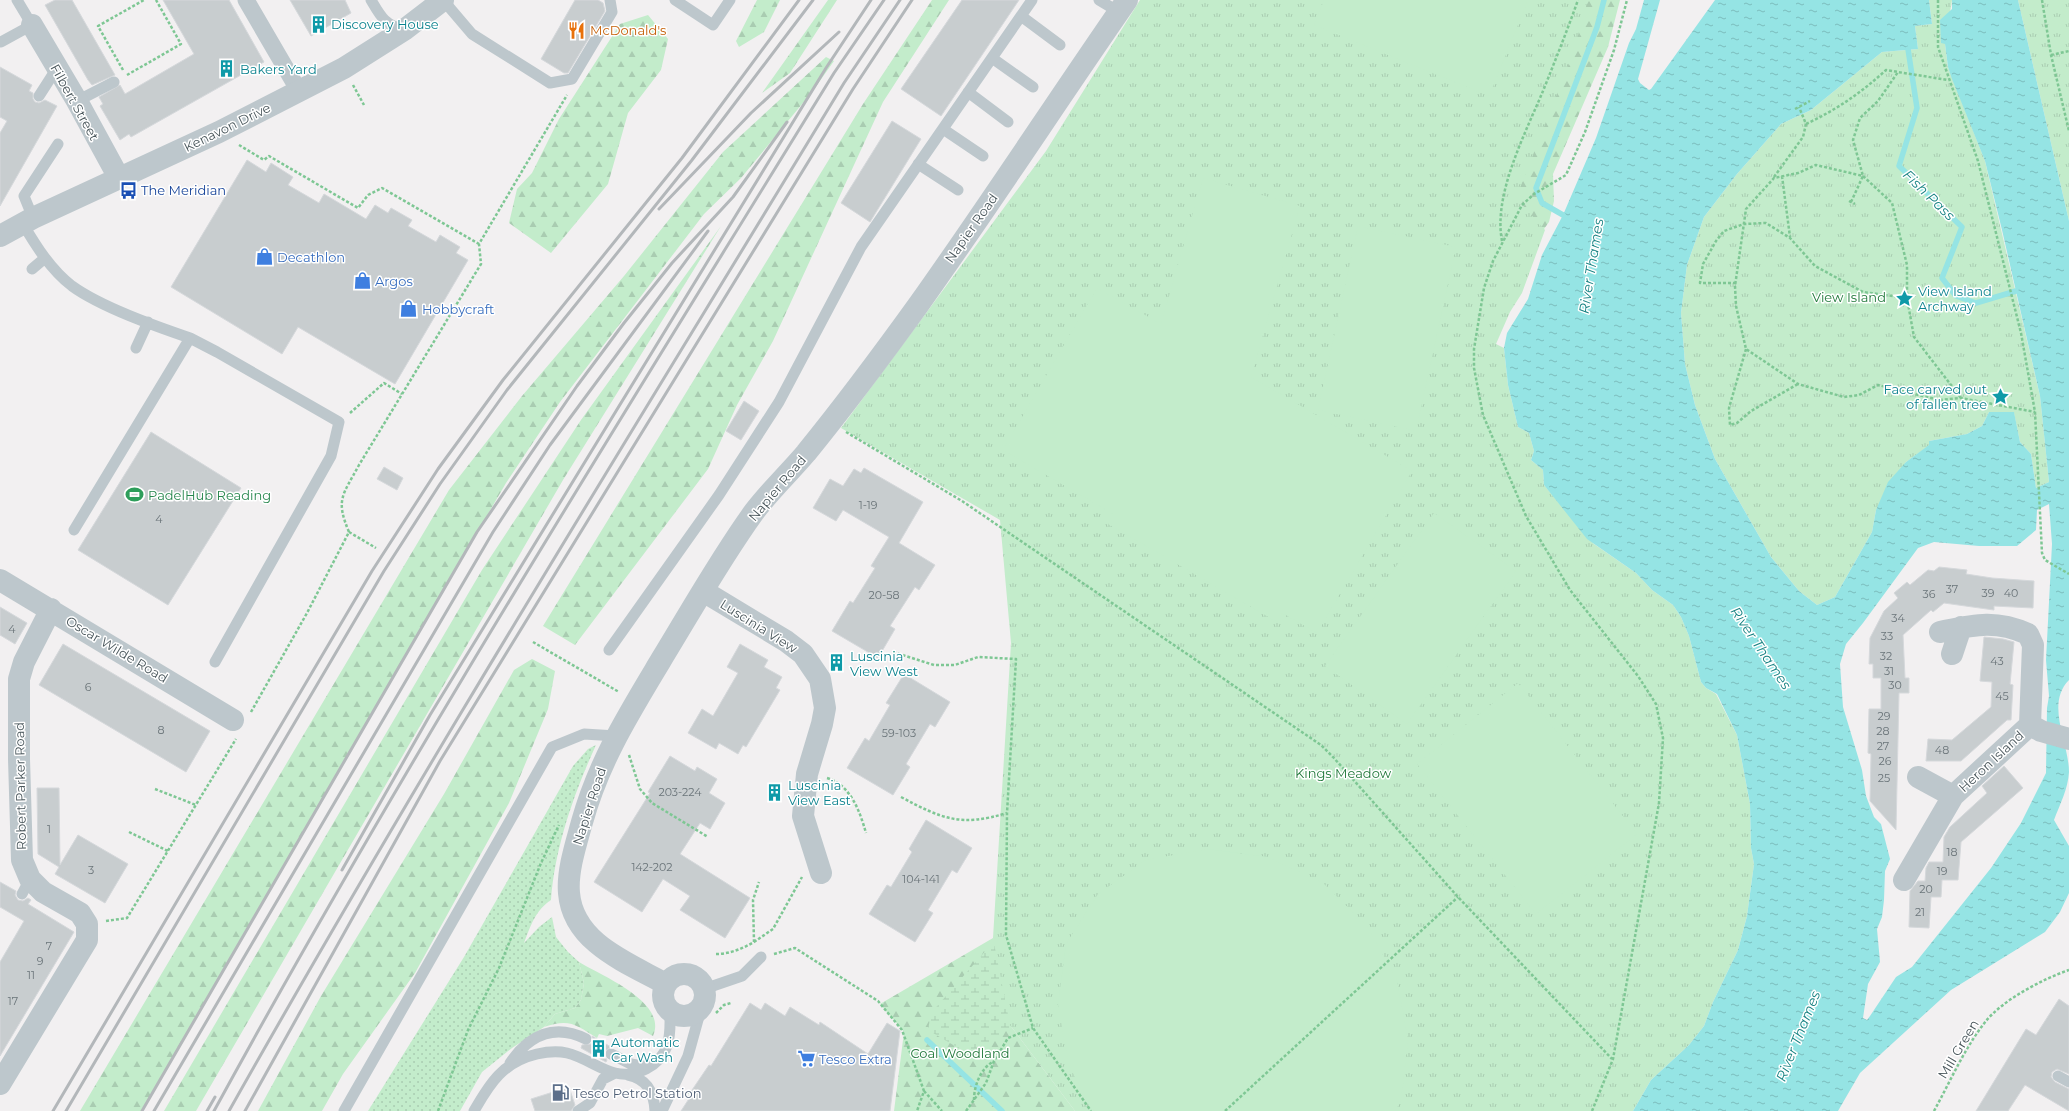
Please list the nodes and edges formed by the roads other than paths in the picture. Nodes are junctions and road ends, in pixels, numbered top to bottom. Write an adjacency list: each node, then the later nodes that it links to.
1 (17, 0): 12 (lane)
2 (246, 0): 20 (street)
3 (371, 0): 13 (lane)
4 (443, 0): 5 (lane); 13 (street, Kenavon Drive)
5 (610, 0)
6 (674, 0): 7 (lane)
7 (730, 0)
8 (1032, 0): 11 (lane)
9 (1099, 0): 10 (lane)
10 (1123, 6): 40 (street, Napier Road)
11 (1021, 16): 15 (lane); 16 (lane)
12 (32, 25): 14 (lane); 17 (street, Filbert Street)
13 (404, 30): 20 (street, Kenavon Drive)
14 (1, 42)
15 (1060, 46)
16 (992, 58): 19 (lane); 21 (lane)
17 (56, 68): 22 (lane); 23 (street, Filbert Street)
18 (114, 82): 23 (lane)
19 (1033, 87)
20 (299, 91): 29 (street, Kenavon Drive)
21 (968, 92): 24 (lane); 25 (lane)
22 (39, 96)
23 (76, 101): 29 (street, Filbert Street)
24 (1008, 122)
25 (943, 129): 27 (lane); 28 (lane)
26 (58, 144): 31 (lane)
27 (983, 156)
28 (918, 164): 30 (lane); 42 (lane)
29 (119, 178): 31 (street, Kenavon Drive)
30 (958, 190)
31 (28, 221): 32 (street, Kenavon Drive); 33 (lane)
32 (0, 236)
33 (44, 258): 34 (lane); 35 (lane)
34 (32, 269)
35 (148, 322): 36 (lane); 37 (lane)
36 (190, 338): 38 (lane); 44 (lane)
37 (136, 348)
38 (74, 530)
39 (0, 580): 41 (street, Oscar Wilde Road)
40 (703, 591): 47 (street, Napier Road); 51 (street, Luscinia View)
41 (51, 609): 45 (street, Oscar Wilde Road); 64 (street, Robert Parker Road)
42 (609, 650)
43 (1952, 654): 46 (street, Heron Island)
44 (215, 662)
45 (233, 720)
46 (2035, 728): 48 (street, Heron Island); 50 (street, Heron Island)
47 (616, 736): 54 (street, Napier Road); 65 (lane)
48 (2069, 739)
49 (1918, 777): 50 (street, Heron Island)
50 (1953, 796): 52 (street, Heron Island)
51 (818, 864)
52 (1904, 880)
53 (761, 957): 55 (lane)
54 (666, 984): 55 (street); 56 (street)
55 (702, 999): 56 (street); 69 (lane)
56 (670, 1012): 60 (lane)
57 (586, 1039): 59 (lane)
58 (611, 1054): 60 (lane)
59 (508, 1065): 61 (lane); 66 (lane)
60 (650, 1067): 61 (lane)
61 (620, 1074): 67 (lane); 68 (lane)
62 (2058, 1076): 63 (lane)
63 (2069, 1082)
64 (0, 1084)
65 (344, 1111)
66 (474, 1111)
67 (578, 1111)
68 (654, 1111)
69 (662, 1111)

